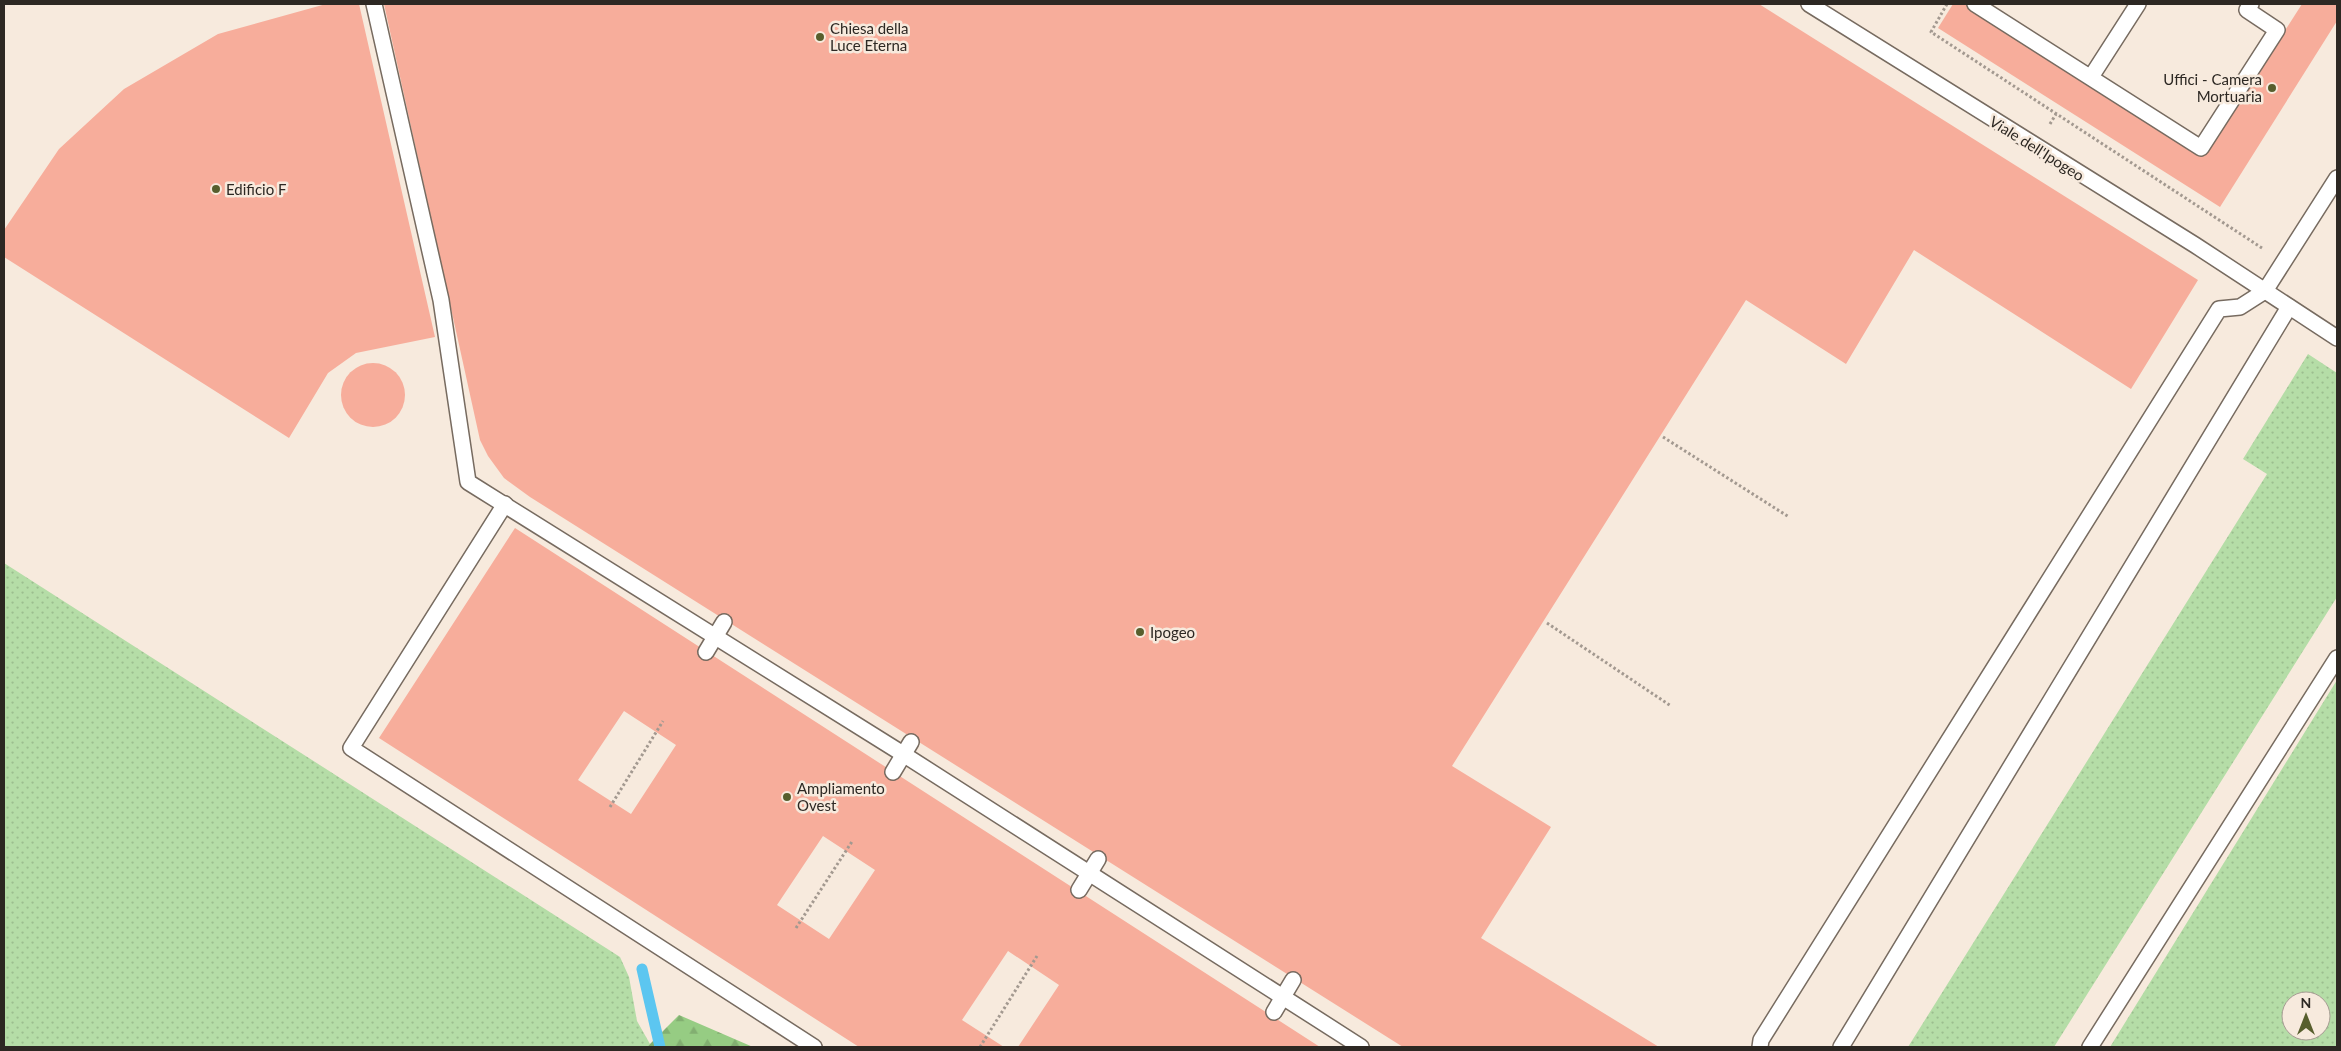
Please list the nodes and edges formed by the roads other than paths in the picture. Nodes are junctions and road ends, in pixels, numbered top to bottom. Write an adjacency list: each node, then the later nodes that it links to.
1 (374, 4): 11 (lane)
2 (1809, 4): 8 (lane, Viale dell'Ipogeo)
3 (1974, 4): 6 (lane)
4 (2138, 4): 6 (lane)
5 (2245, 6): 6 (lane)
6 (2091, 78)
7 (2337, 178): 8 (lane)
8 (2265, 292): 9 (lane, Viale dell'Ipogeo); 26 (lane)
9 (2289, 308): 10 (lane, Viale dell'Ipogeo); 27 (lane)
10 (2337, 338)
11 (505, 504): 13 (lane); 24 (lane)
12 (724, 622): 13 (lane)
13 (716, 636): 14 (lane); 16 (lane)
14 (706, 652)
15 (2337, 658): 28 (lane)
16 (907, 748): 17 (lane); 19 (lane)
17 (893, 772)
18 (1098, 859): 19 (lane)
19 (1089, 874): 20 (lane); 22 (lane)
20 (1079, 890)
21 (1292, 980): 22 (lane)
22 (1282, 998): 23 (lane); 25 (lane)
23 (1274, 1012)
24 (814, 1047)
25 (1361, 1047)
26 (1760, 1047)
27 (1841, 1047)
28 (2090, 1047)

